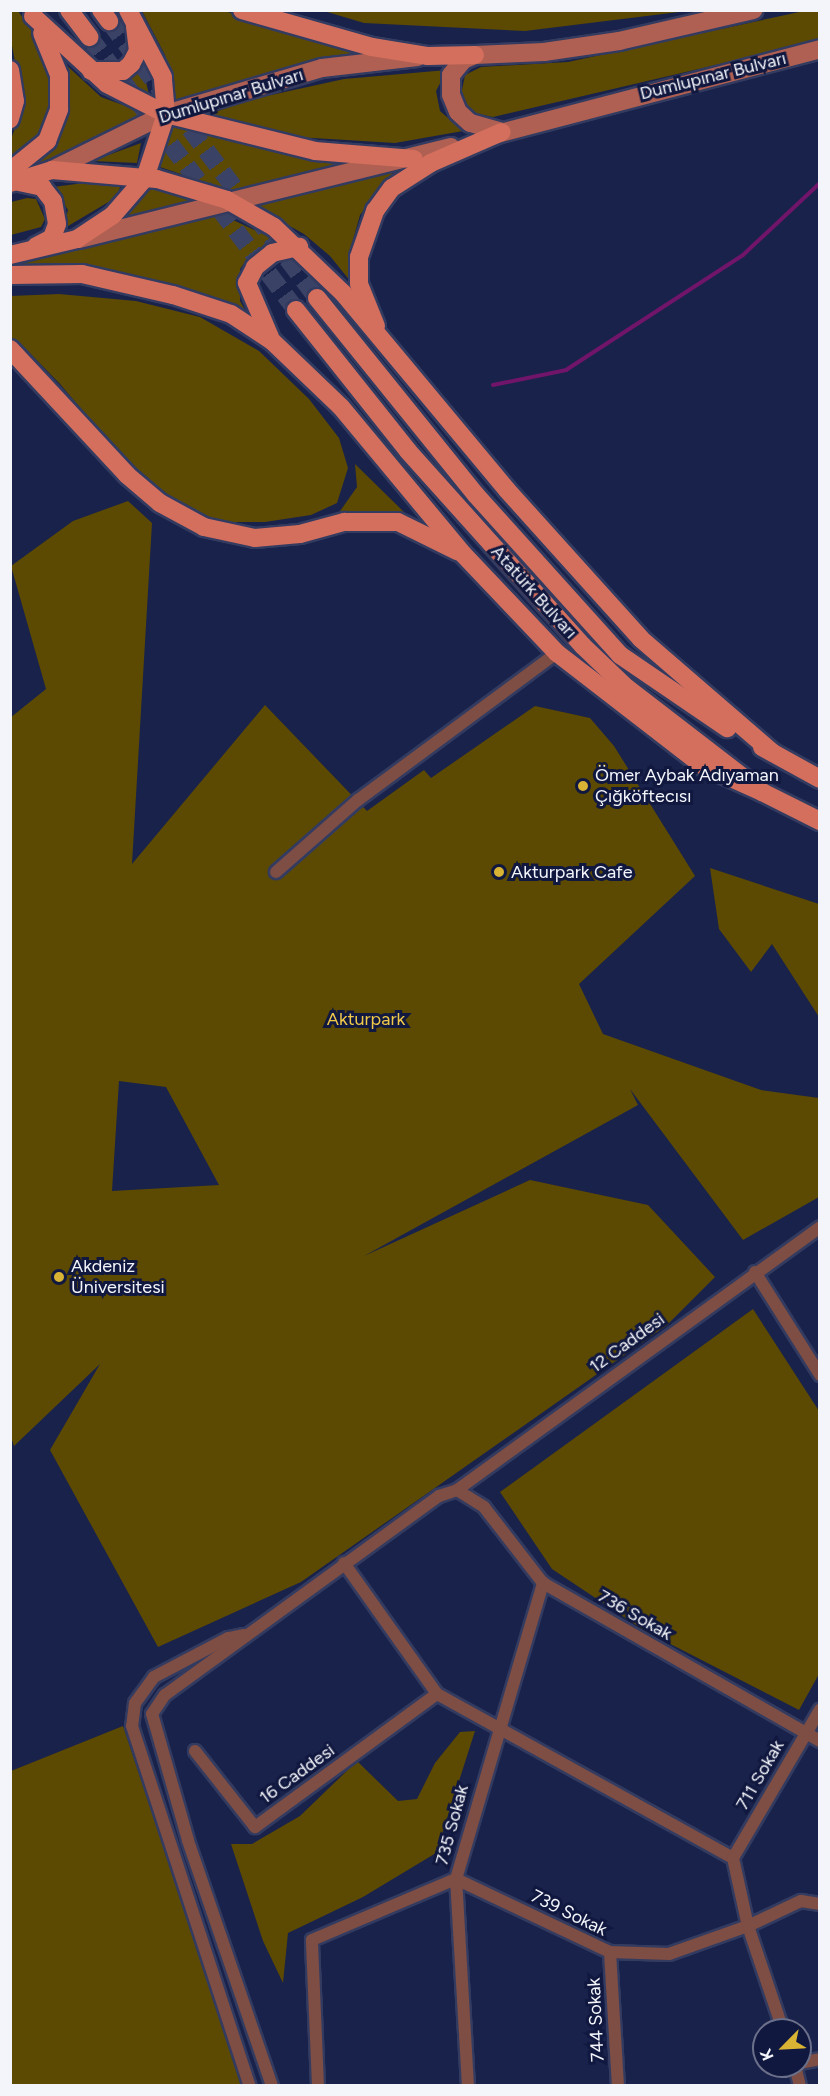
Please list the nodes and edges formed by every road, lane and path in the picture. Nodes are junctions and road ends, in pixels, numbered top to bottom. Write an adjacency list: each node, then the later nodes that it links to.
1 (69, 10): 6 (main road)
2 (242, 10): 9 (main road)
3 (753, 10): 8 (main road)
4 (31, 13): 11 (main road); 17 (main road)
5 (131, 15): 11 (main road); 12 (main road)
6 (89, 37)
7 (819, 50): 14 (main road, Dumlupınar Bulvarı)
8 (475, 55): 9 (main road); 14 (main road)
9 (428, 56): 12 (main road, Dumlupınar Bulvarı)
10 (10, 70): 13 (main road)
11 (89, 70): 12 (main road)
12 (166, 114): 15 (main road); 16 (main road, Dumlupınar Bulvarı); 18 (main road)
13 (10, 119)
14 (502, 132): 15 (main road, Dumlupınar Bulvarı); 28 (main road)
15 (414, 159): 20 (main road, Dumlupınar Bulvarı)
16 (52, 170): 18 (main road); 19 (main road, Dumlupınar Bulvarı)
17 (10, 171)
18 (145, 178): 20 (main road); 21 (main road)
19 (10, 183): 23 (main road)
20 (227, 200): 21 (main road, Dumlupınar Bulvarı); 22 (main road)
21 (77, 239): 23 (main road)
22 (299, 247): 27 (main road); 28 (main road)
23 (17, 254)
24 (10, 275): 27 (main road)
25 (317, 298): 32 (main road, Atatürk Bulvarı)
26 (296, 310): 34 (main road, Atatürk Bulvarı)
27 (272, 341): 30 (main road)
28 (382, 341): 32 (main road)
29 (10, 349): 30 (main road)
30 (464, 554): 31 (main road)
31 (557, 653): 34 (main road); 36 (street)
32 (773, 753): 33 (main road, Atatürk Bulvarı)
33 (819, 779)
34 (762, 792): 35 (main road, Atatürk Bulvarı)
35 (819, 821)
36 (276, 873)
37 (819, 1227): 38 (street, 12 Caddesi)
38 (755, 1272): 39 (street); 40 (street, 12 Caddesi)
39 (819, 1375)
40 (457, 1490): 41 (street, 12 Caddesi); 42 (street, 736 Sokak)
41 (344, 1563): 43 (street, 12 Caddesi); 44 (street)
42 (543, 1583): 46 (street, 735 Sokak); 47 (street, 736 Sokak)
43 (244, 1635): 56 (street); 57 (street)
44 (437, 1694): 46 (street); 49 (street, 16 Caddesi)
45 (819, 1710): 47 (street, 711 Sokak)
46 (498, 1728): 50 (street); 51 (street, 735 Sokak)
47 (805, 1734): 48 (street, 736 Sokak); 50 (street, 711 Sokak)
48 (819, 1742)
49 (195, 1751)
50 (733, 1858): 53 (street)
51 (456, 1879): 54 (street, 739 Sokak); 58 (street); 59 (street, 735 Sokak)
52 (819, 1904): 53 (street, 739 Sokak)
53 (748, 1926): 54 (street, 739 Sokak); 55 (street)
54 (610, 1952): 60 (street, 744 Sokak)
55 (779, 2018)
56 (250, 2085)
57 (272, 2085)
58 (318, 2085)
59 (468, 2085)
60 (618, 2085)

